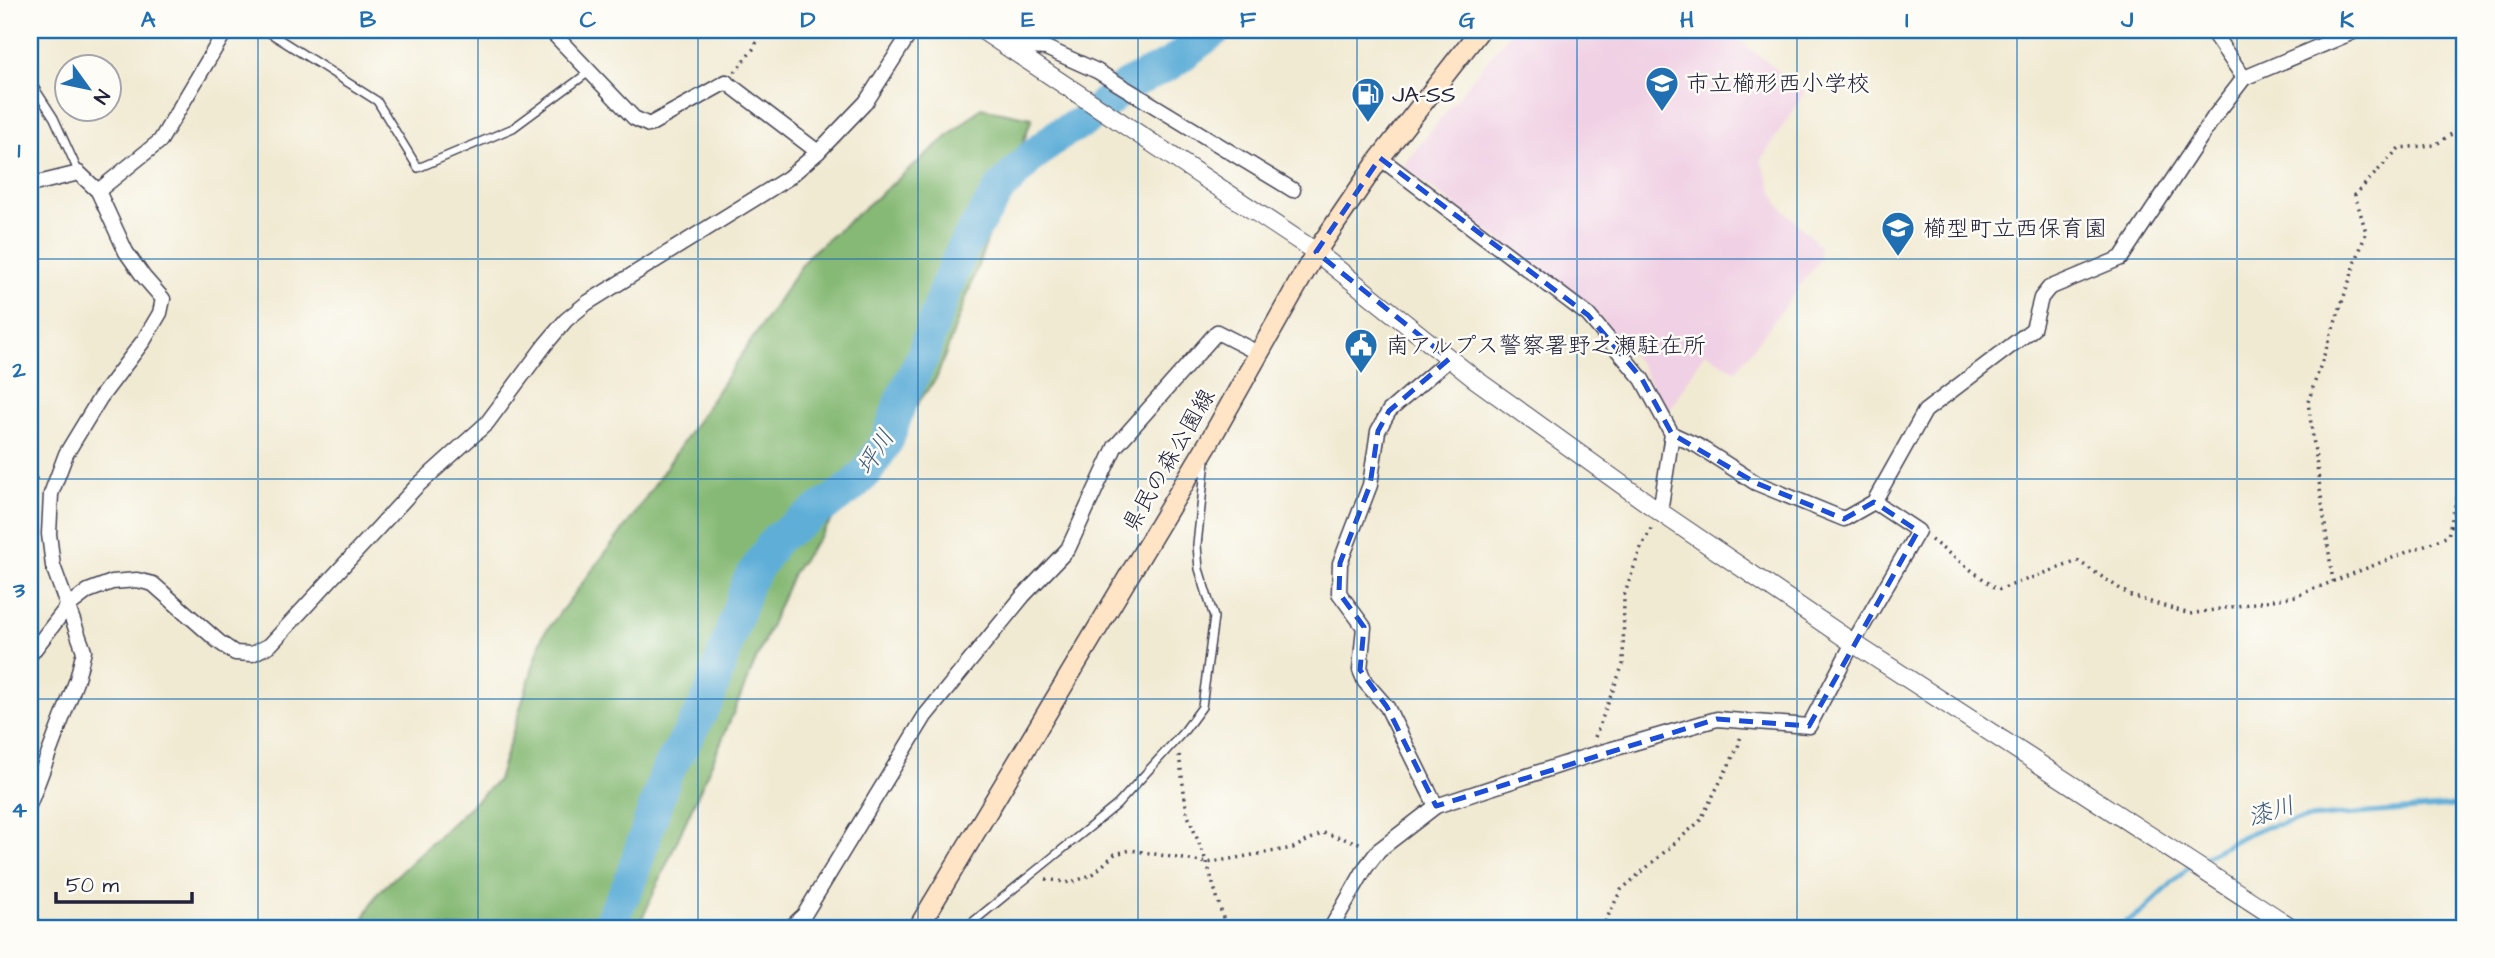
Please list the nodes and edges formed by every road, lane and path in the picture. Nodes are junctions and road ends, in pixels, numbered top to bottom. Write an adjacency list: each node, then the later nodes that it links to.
1 (226, 30): 21 (street)
2 (265, 30): 11 (lane)
3 (550, 30): 11 (street)
4 (762, 30): 14 (path)
5 (912, 30): 16 (street)
6 (982, 30): 10 (street)
7 (1480, 30): 17 (main road, 県民の森公園線)
8 (2211, 30): 12 (street)
9 (2358, 30): 12 (street)
10 (1006, 46): 20 (street); 22 (street)
11 (590, 71): 14 (street)
12 (2244, 78): 28 (street)
13 (30, 81): 18 (lane)
14 (726, 82): 16 (street)
15 (2465, 125): 31 (path)
16 (818, 152): 32 (street)
17 (1380, 158): 22 (main road, 県民の森公園線); 25 (street)
18 (79, 173): 19 (street); 21 (street)
19 (30, 185)
20 (1293, 190)
21 (98, 191): 32 (street)
22 (1316, 252): 23 (main road, 県民の森公園線); 24 (street)
23 (1258, 353): 26 (main road, 県民の森公園線); 46 (street)
24 (1449, 359): 29 (street); 39 (street)
25 (1672, 434): 28 (street); 29 (street)
26 (1209, 442): 36 (lane); 44 (main road, 県民の森公園線)
27 (2465, 481): 31 (path)
28 (1874, 502): 30 (street)
29 (1660, 512): 33 (street); 37 (path)
30 (1918, 531): 31 (path); 33 (street)
31 (2333, 582)
32 (67, 607): 34 (street); 38 (street)
33 (1853, 643): 35 (street); 51 (street)
34 (30, 655)
35 (1745, 721): 37 (street); 50 (path)
36 (1177, 739): 41 (path); 42 (lane)
37 (1588, 756): 39 (street)
38 (30, 803)
39 (1436, 806): 40 (street)
40 (1379, 850): 41 (path); 49 (street)
41 (1207, 863): 42 (path); 48 (path)
42 (1029, 877): 47 (lane)
43 (30, 919): 45 (street)
44 (921, 925): 47 (lane)
45 (34, 928)
46 (790, 928)
47 (950, 928)
48 (1226, 928)
49 (1331, 928)
50 (1602, 928)
51 (2292, 928)

